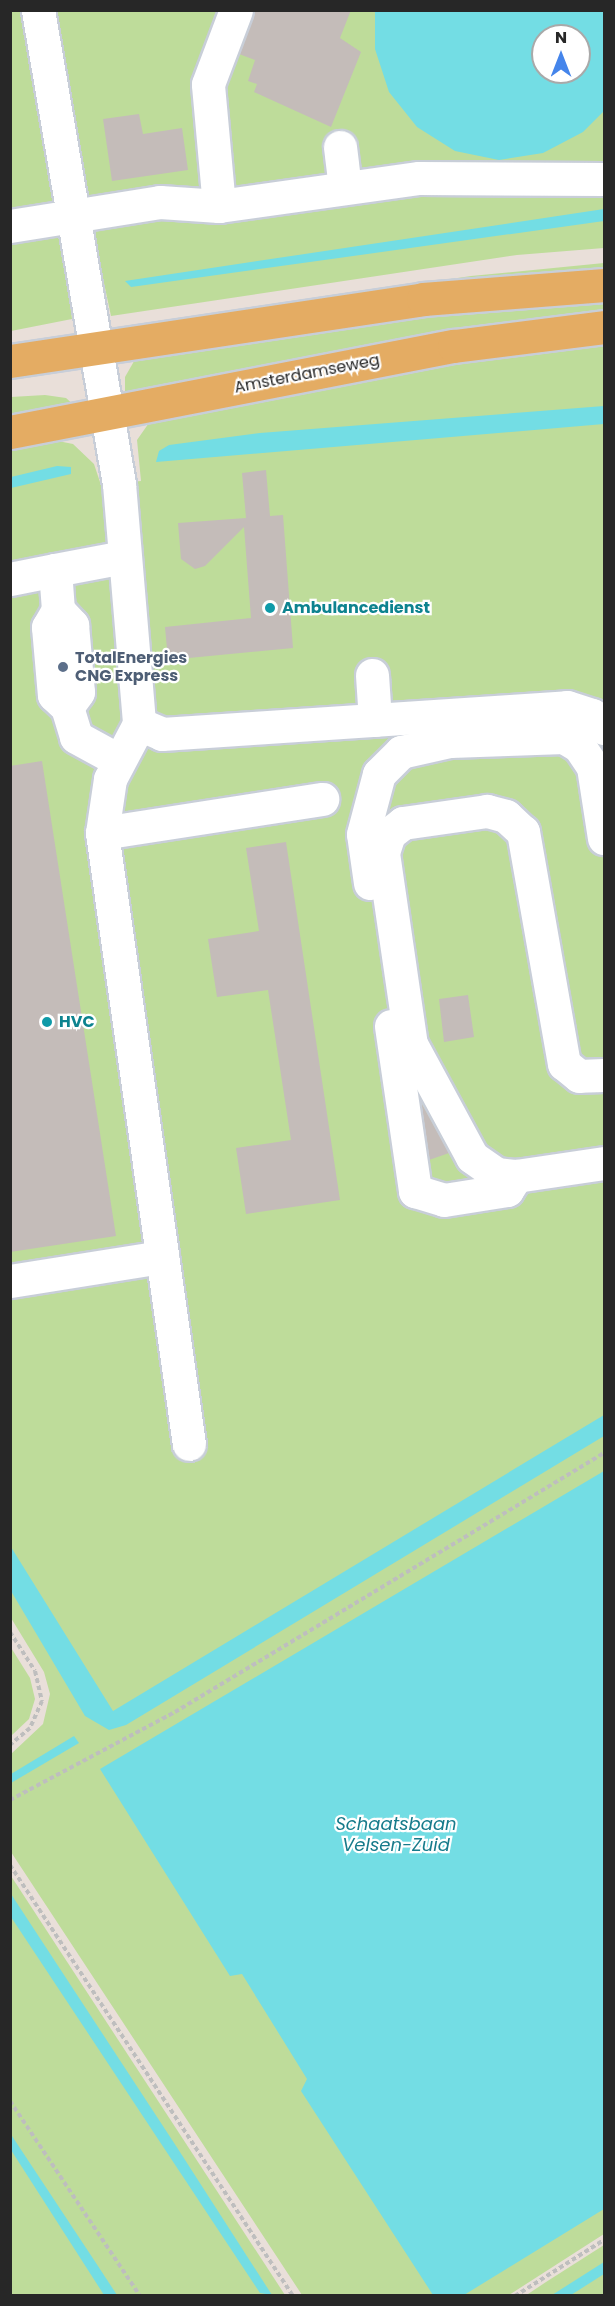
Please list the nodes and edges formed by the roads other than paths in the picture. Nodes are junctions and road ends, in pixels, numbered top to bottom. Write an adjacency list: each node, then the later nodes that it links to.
1 (38, 10): 7 (lane)
2 (236, 10): 6 (lane)
3 (340, 147): 5 (lane)
4 (604, 178): 5 (lane)
5 (345, 188): 6 (lane)
6 (219, 206): 7 (lane)
7 (75, 216): 8 (lane); 11 (lane)
8 (10, 226)
9 (604, 285): 11 (main road)
10 (604, 327): 13 (main road, Amsterdamseweg)
11 (93, 348): 12 (main road); 13 (lane)
12 (10, 361)
13 (107, 412): 14 (main road, Amsterdamseweg); 15 (lane)
14 (10, 432)
15 (123, 557): 16 (lane); 20 (lane)
16 (55, 570): 17 (lane); 22 (lane)
17 (10, 579)
18 (372, 675): 19 (lane)
19 (375, 720): 20 (lane); 21 (lane)
20 (140, 724): 22 (lane)
21 (604, 728)
22 (118, 760): 24 (lane)
23 (322, 798): 24 (lane)
24 (102, 832): 29 (lane)
25 (604, 838): 28 (lane)
26 (604, 1075): 28 (lane)
27 (604, 1163): 28 (lane)
28 (516, 1176)
29 (162, 1257): 30 (lane); 31 (lane)
30 (10, 1281)
31 (189, 1444)

